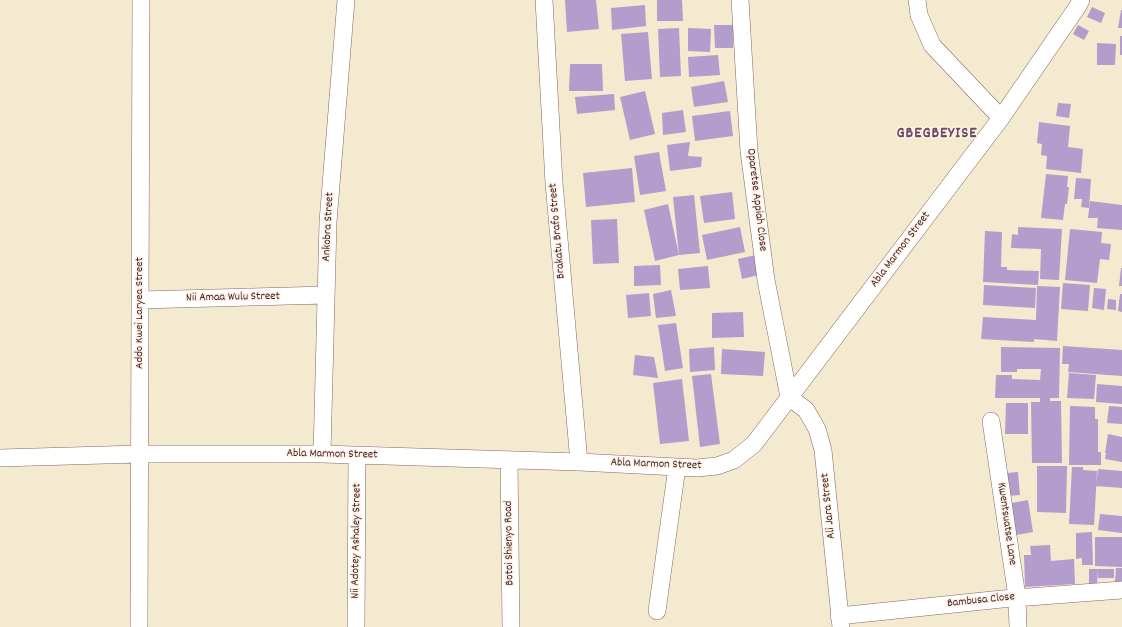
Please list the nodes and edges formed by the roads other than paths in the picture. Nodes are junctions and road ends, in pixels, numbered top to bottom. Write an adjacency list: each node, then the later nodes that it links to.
1 (141, 0): 9 (street, Addo Kwei Laryea Street)
2 (346, 0): 8 (street, Ankobra Street)
3 (544, 0): 17 (street, Brakatu Brafo Street)
4 (740, 0): 10 (street, Oparetse Appiah Close)
5 (917, 0): 7 (street)
6 (1081, 0): 7 (street, Abla Marmon Street)
7 (1001, 118): 10 (street, Abla Marmon Street)
8 (326, 295): 9 (street, Nii Amaa Wulu Street); 13 (street, Ankobra Street)
9 (140, 300): 12 (street, Addo Kwei Laryea Street)
10 (789, 397): 18 (street, Abla Marmon Street); 22 (street, Ali Jara Street)
11 (991, 421): 20 (street, Kwentsuatse Lane)
12 (139, 454): 13 (street, Abla Marmon Street); 15 (street, Abla Marmon Street); 23 (street, Addo Kwei Laryea Street)
13 (322, 454): 14 (street, Abla Marmon Street)
14 (358, 456): 16 (street, Abla Marmon Street); 24 (street, Nii Adotey Ashaley Street)
15 (0, 458)
16 (509, 460): 17 (street, Abla Marmon Street); 25 (street, Botoi Shienyo Road)
17 (579, 462): 18 (street, Abla Marmon Street)
18 (677, 467): 21 (street)
19 (1122, 590): 20 (street, Bambusa Close)
20 (1016, 597): 22 (street, Bambusa Close); 26 (street, Kwentsuatse Lane)
21 (657, 611)
22 (840, 622)
23 (139, 627)
24 (356, 627)
25 (511, 627)
26 (1018, 627)

